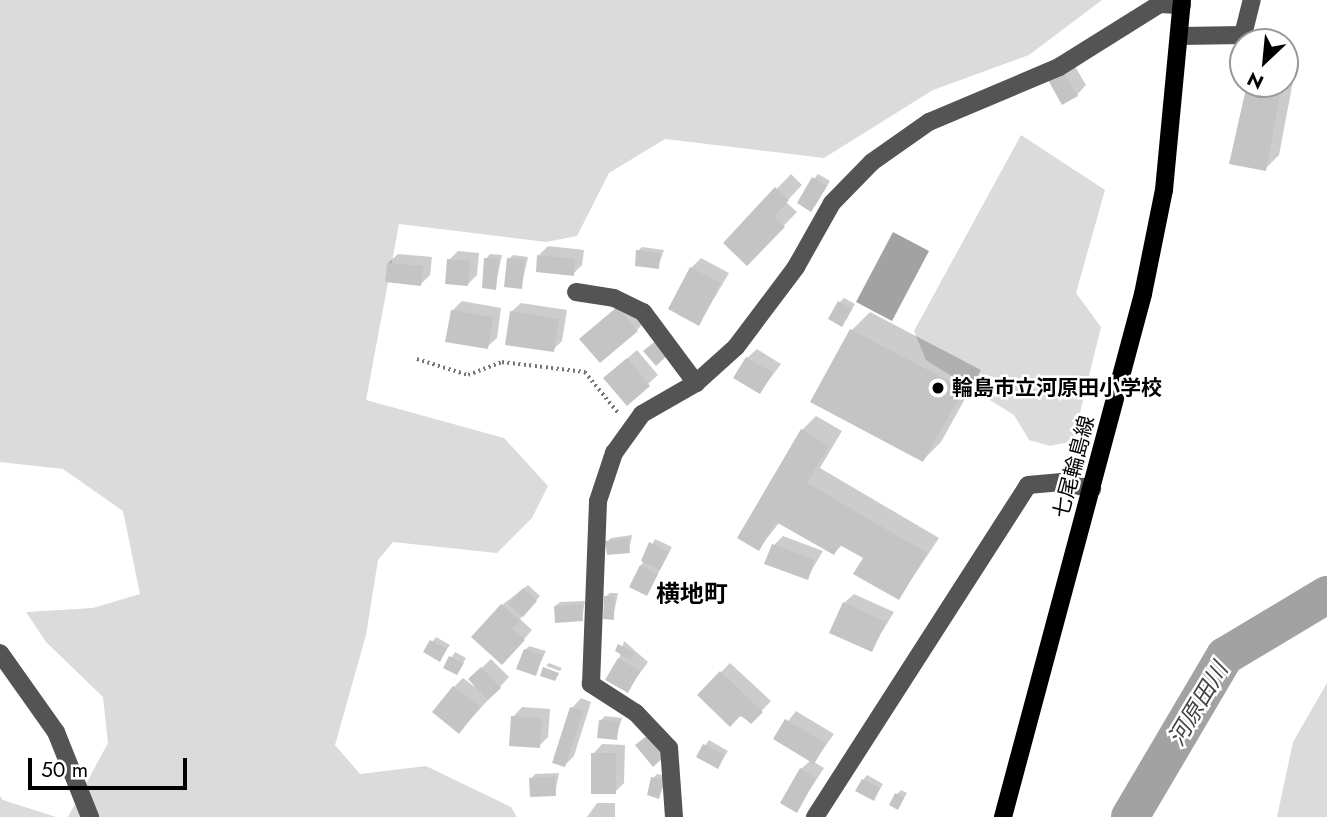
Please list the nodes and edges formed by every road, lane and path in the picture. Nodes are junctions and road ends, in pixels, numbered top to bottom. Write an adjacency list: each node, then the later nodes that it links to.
1 (1252, 0): 3 (street)
2 (1182, 3): 3 (main road, 七尾輪島線); 6 (street)
3 (1181, 36): 8 (main road, 七尾輪島線)
4 (576, 292): 6 (street)
5 (417, 359): 7 (path)
6 (696, 383): 7 (street)
7 (631, 429): 11 (street)
8 (1092, 489): 12 (street); 13 (main road, 七尾輪島線)
9 (0, 653): 10 (street)
10 (90, 817)
11 (674, 817)
12 (816, 817)
13 (1003, 817)

